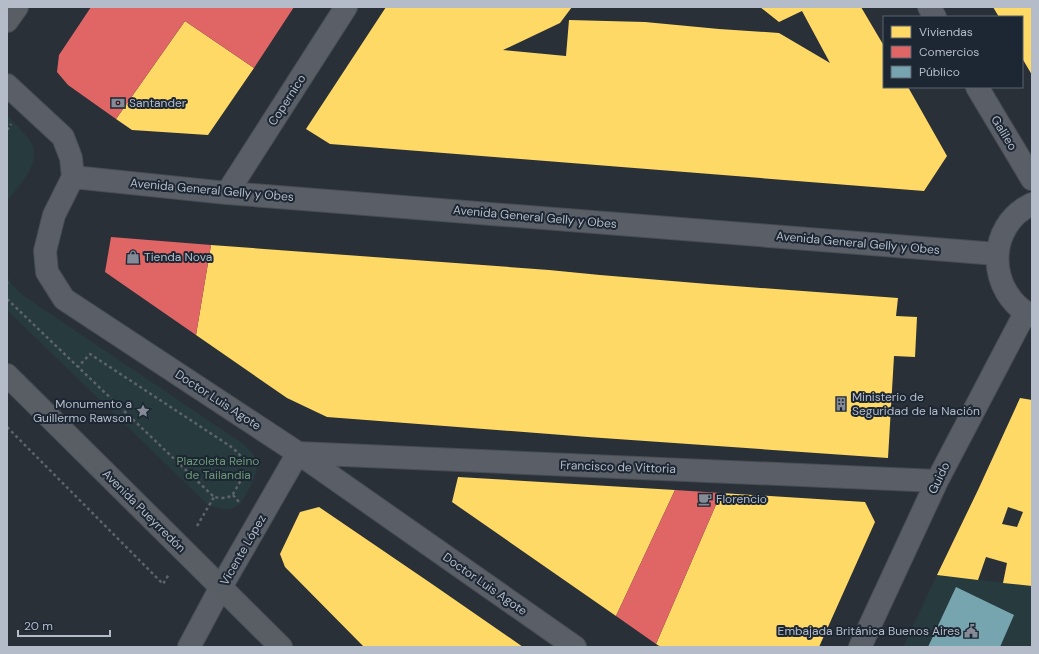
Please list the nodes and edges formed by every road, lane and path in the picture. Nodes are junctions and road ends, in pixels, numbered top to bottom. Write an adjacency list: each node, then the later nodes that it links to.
1 (17, 7): 5 (main road)
2 (346, 7): 10 (street, Copernico)
3 (929, 7): 4 (street)
4 (934, 16)
5 (7, 21)
6 (7, 85): 8 (street, Doctor Luis Agote)
7 (978, 88): 9 (street, Galileo)
8 (72, 177): 10 (street, Avenida General Gelly y Obes); 18 (street, Doctor Luis Agote)
9 (1032, 179)
10 (227, 193): 12 (street, Avenida General Gelly y Obes)
11 (1032, 204): 12 (street)
12 (997, 254): 14 (street)
13 (7, 299): 15 (path)
14 (1028, 314): 19 (street, Guido)
15 (78, 367): 15 (path)
16 (7, 375): 21 (main road, Avenida Pueyrredón)
17 (7, 427): 20 (path)
18 (298, 453): 19 (street, Francisco de Vittoria); 21 (street, Vicente López); 24 (street, Doctor Luis Agote)
19 (937, 481): 25 (street, Guido)
20 (163, 584)
21 (221, 587): 22 (street, Vicente López); 23 (main road, Avenida Pueyrredón)
22 (189, 647)
23 (281, 647)
24 (575, 647)
25 (860, 647)

